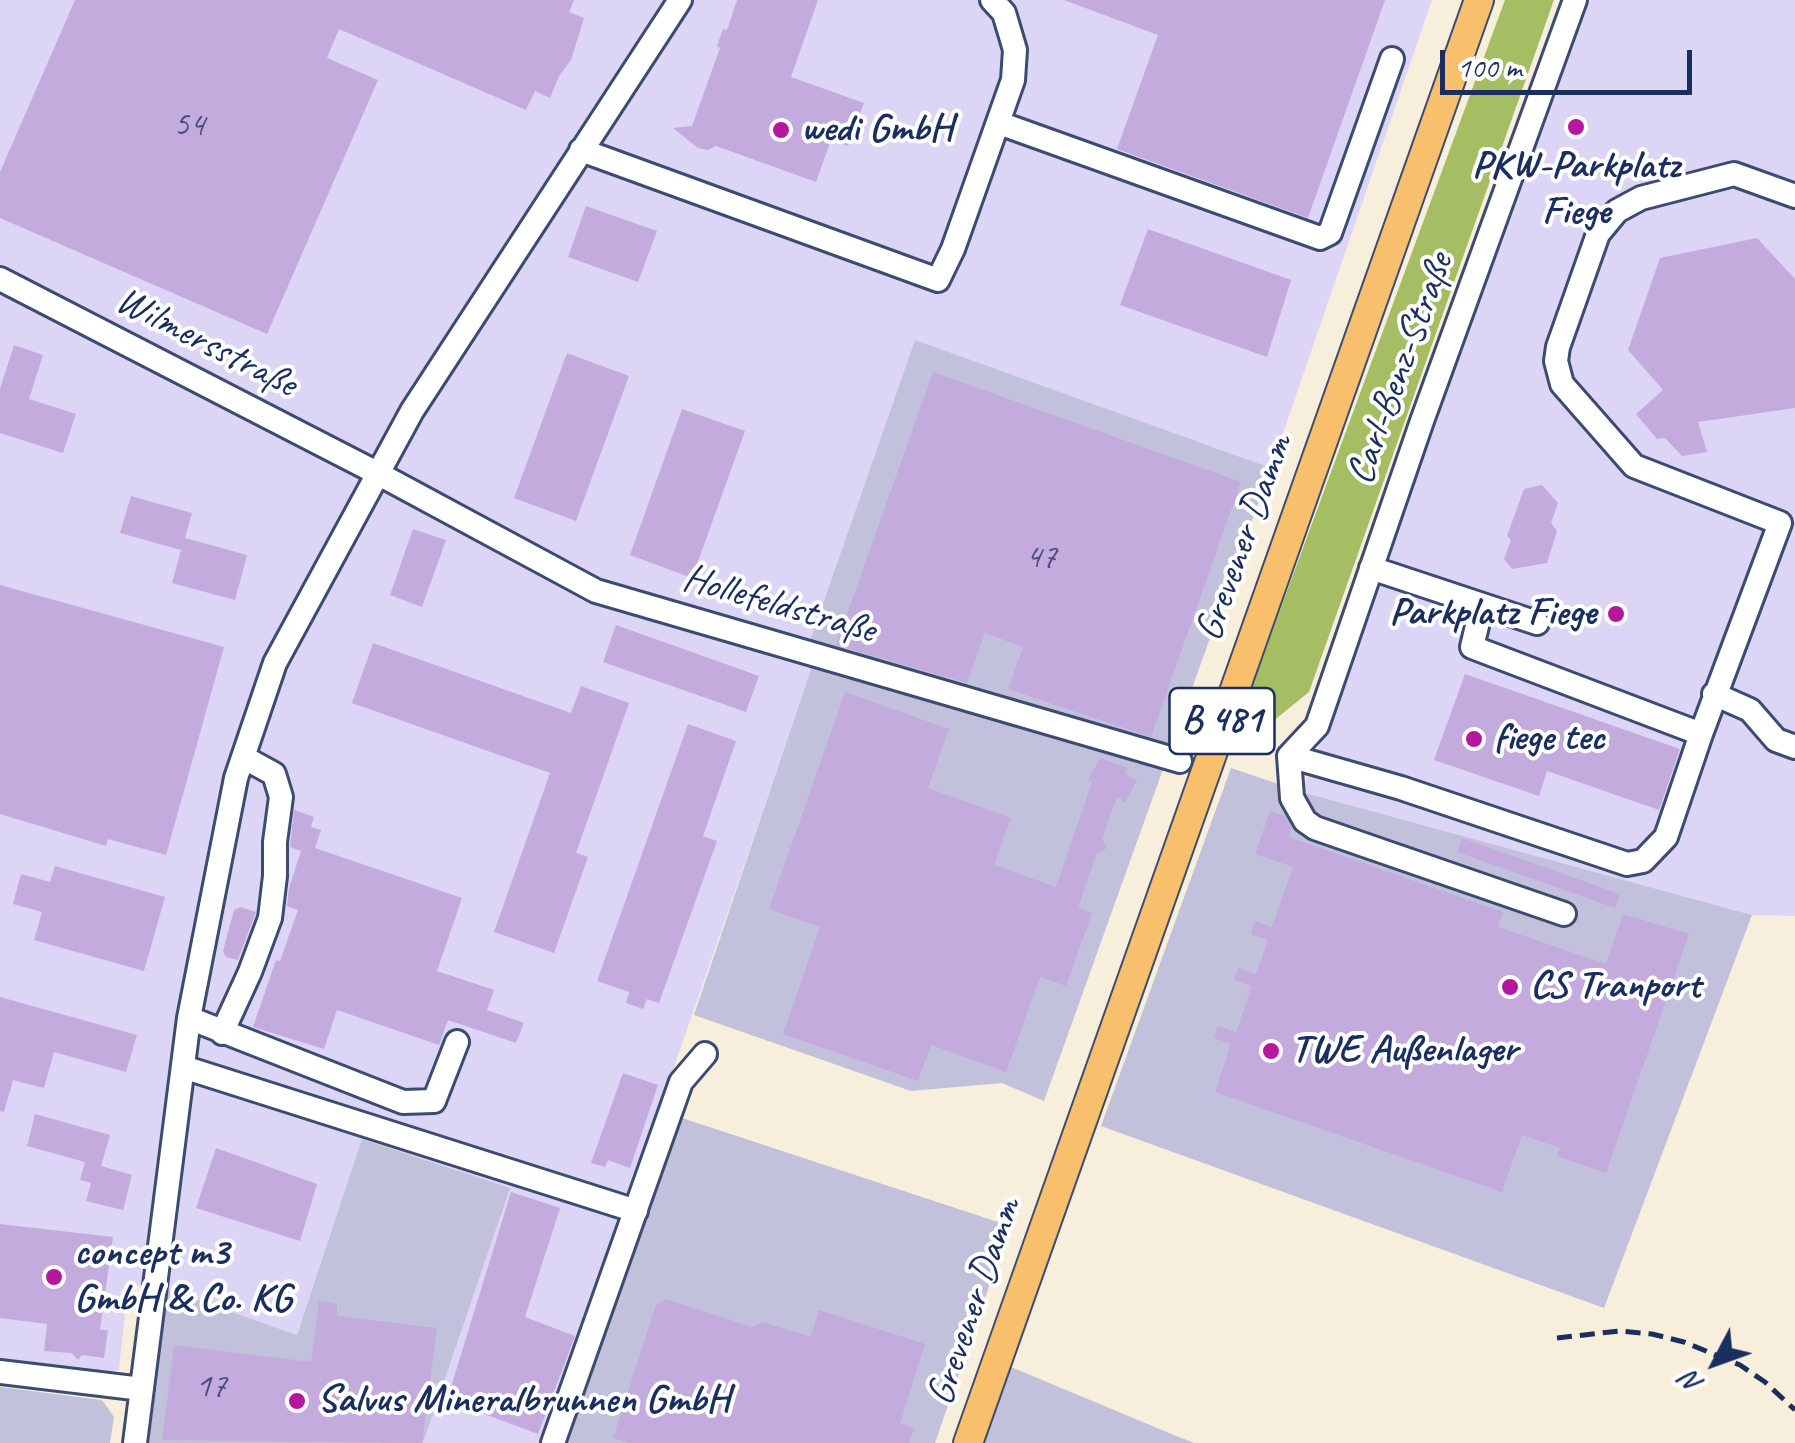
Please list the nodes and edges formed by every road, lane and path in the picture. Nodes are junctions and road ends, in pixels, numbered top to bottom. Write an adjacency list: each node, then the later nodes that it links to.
1 (680, 0): 7 (street)
2 (992, 0): 6 (street)
3 (1479, 0): 31 (main road, Grevener Damm / B 481)
4 (1574, 0): 11 (street, Carl-Benz-Straße)
5 (1392, 59): 6 (street)
6 (1000, 122): 7 (street)
7 (582, 150): 10 (street)
8 (1795, 196): 14 (street)
9 (0, 278): 10 (street, Wilmersstraße)
10 (377, 473): 18 (street); 19 (street, Hollefeldstraße)
11 (1371, 568): 12 (street); 17 (street, Carl-Benz-Straße)
12 (1482, 605): 13 (street); 15 (street)
13 (1537, 622)
14 (1714, 694): 15 (street); 16 (street)
15 (1701, 734): 17 (street)
16 (1795, 747)
17 (1288, 756): 20 (street)
18 (243, 757): 21 (street); 22 (street)
19 (1180, 761)
20 (1564, 914)
21 (189, 1018): 22 (street); 25 (street)
22 (222, 1033): 23 (street)
23 (457, 1042)
24 (705, 1054): 26 (street)
25 (183, 1067): 26 (street); 28 (street)
26 (636, 1211): 30 (street)
27 (0, 1372): 28 (street)
28 (142, 1389): 29 (street)
29 (136, 1443)
30 (553, 1443)
31 (968, 1443)

